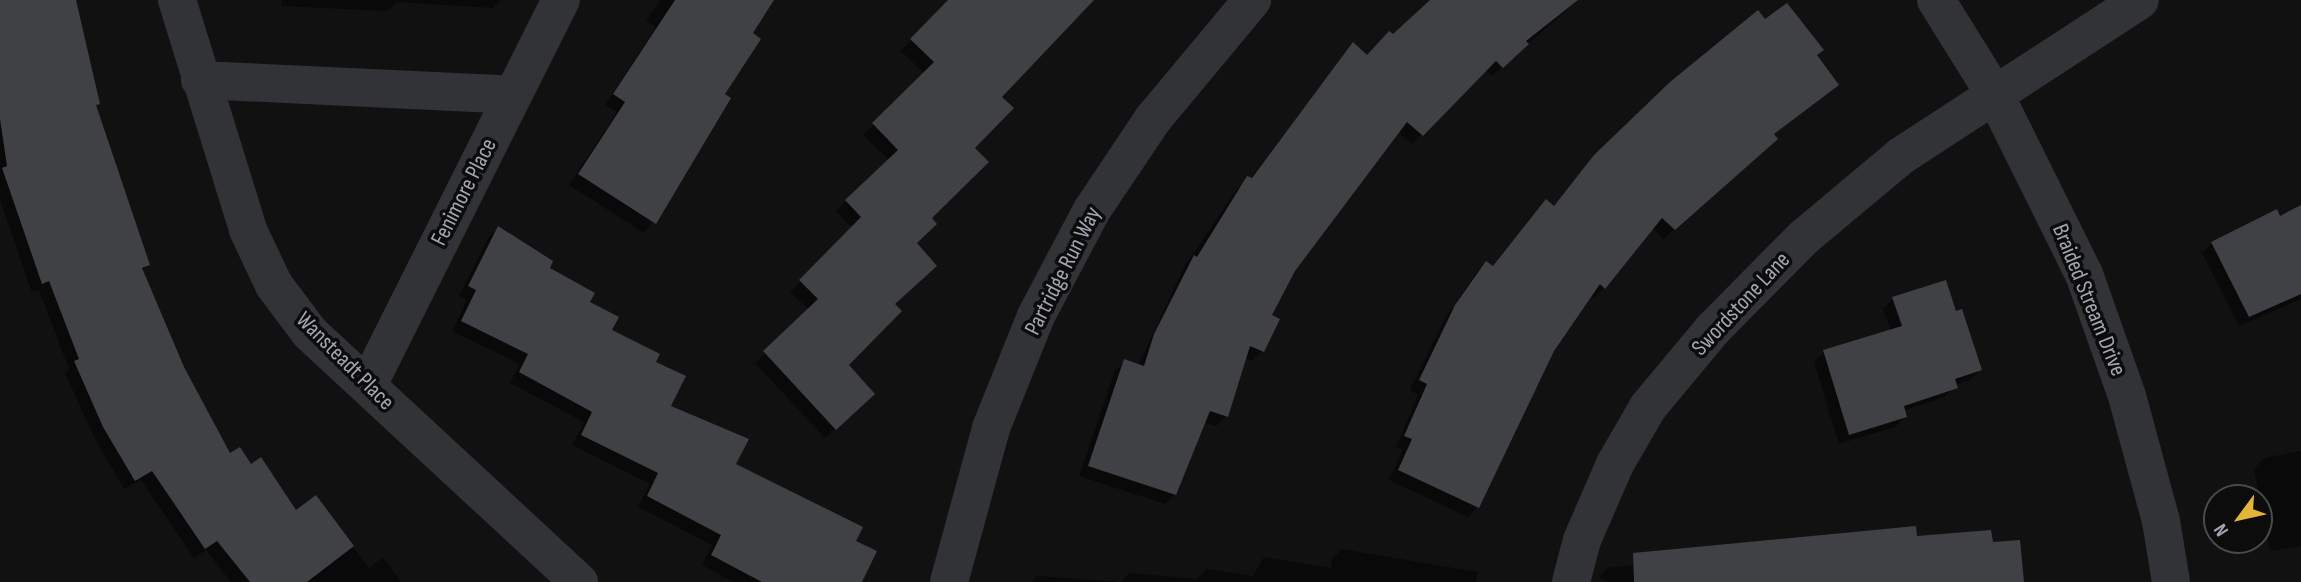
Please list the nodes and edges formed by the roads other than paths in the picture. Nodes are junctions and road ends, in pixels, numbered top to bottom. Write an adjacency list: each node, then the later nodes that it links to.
1 (177, 0): 6 (street, Wansteadt Place)
2 (561, 0): 8 (street, Fenimore Place)
3 (1252, 0): 11 (street, Partridge Run Way)
4 (1936, 0): 7 (street, Braided Stream Drive)
5 (2140, 0): 7 (street, Swordstone Lane)
6 (200, 80): 8 (street); 9 (street, Wansteadt Place)
7 (1994, 93): 12 (street, Swordstone Lane); 13 (street, Braided Stream Drive)
8 (513, 95): 9 (street, Fenimore Place)
9 (368, 385): 10 (street, Wansteadt Place)
10 (579, 582)
11 (949, 582)
12 (1571, 582)
13 (2171, 582)

